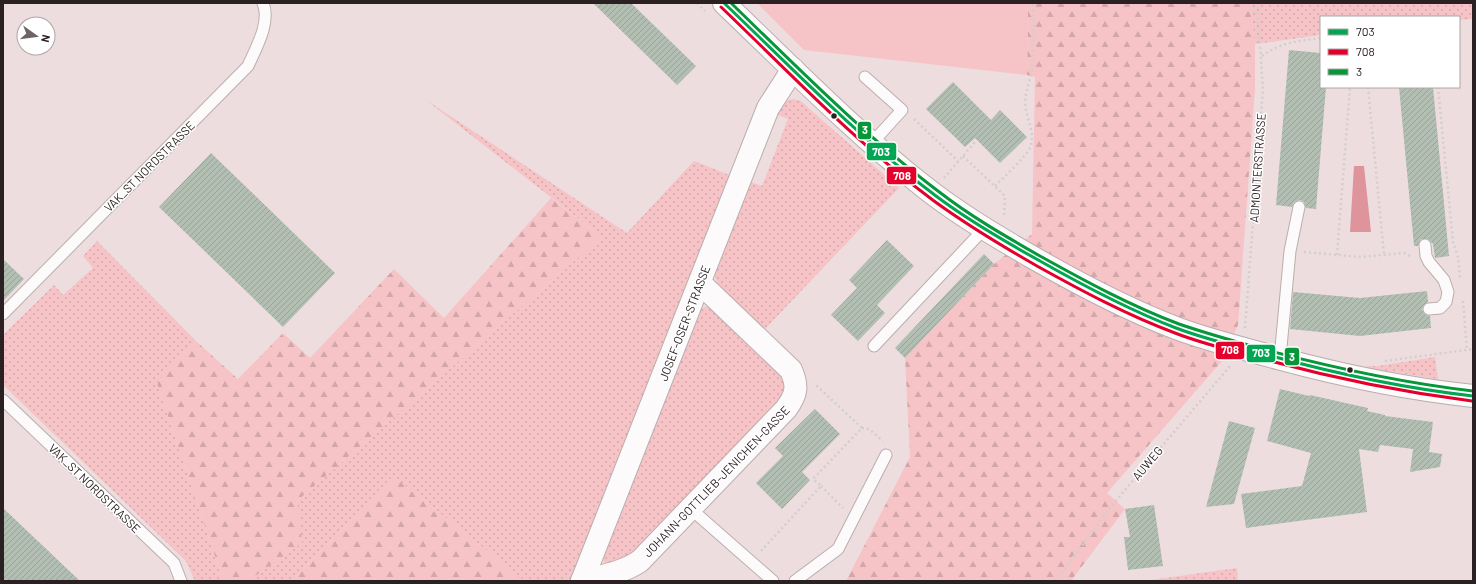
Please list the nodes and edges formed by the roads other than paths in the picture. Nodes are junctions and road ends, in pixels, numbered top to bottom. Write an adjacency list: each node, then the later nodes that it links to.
1 (263, 3): 11 (lane, VAK_ST NORDSTRASSE)
2 (724, 3): 3 (street)
3 (793, 69): 5 (street); 9 (street, JOSEF-OSER-STRASSE)
4 (865, 77): 5 (lane)
5 (872, 143): 7 (street)
6 (1299, 207): 13 (lane)
7 (994, 226): 12 (lane); 13 (street)
8 (1425, 245): 10 (lane)
9 (700, 283): 17 (street, JOHANN-GOTTLIEB-JENICHEN-GASSE); 19 (street, JOSEF-OSER-STRASSE)
10 (1429, 309)
11 (3, 314)
12 (874, 346)
13 (1280, 358): 14 (street)
14 (1473, 396)
15 (3, 400): 18 (lane, VAK_ST NORDSTRASSE)
16 (886, 456): 21 (lane)
17 (691, 508): 19 (street, JOHANN-GOTTLIEB-JENICHEN-GASSE); 20 (lane)
18 (181, 581)
19 (582, 581)
20 (773, 581)
21 (795, 581)

